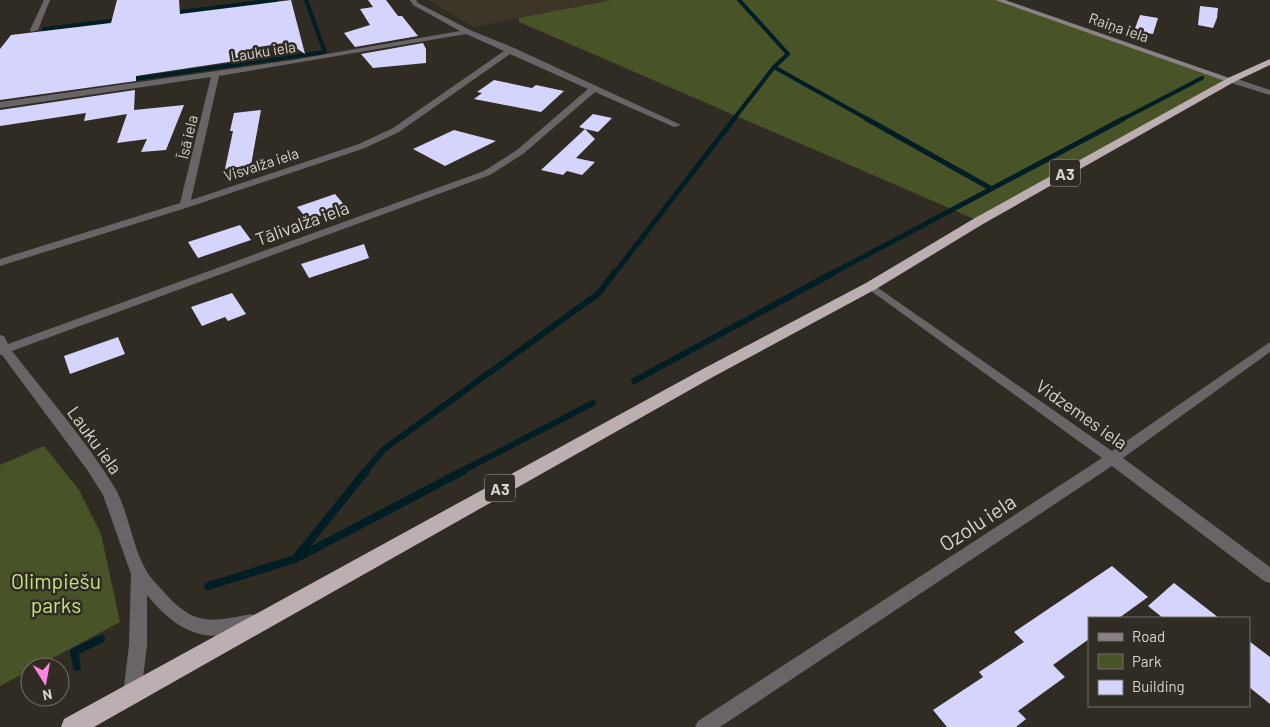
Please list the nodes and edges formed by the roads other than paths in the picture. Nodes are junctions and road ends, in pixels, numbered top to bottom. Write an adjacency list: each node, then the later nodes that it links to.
1 (47, 0): 4 (street)
2 (413, 0): 5 (street)
3 (998, 0): 9 (street, Raiņa iela)
4 (34, 30)
5 (467, 32): 6 (street); 8 (street, Lauku iela)
6 (511, 50): 10 (street); 14 (street, Visvalža iela)
7 (1270, 62): 9 (highway, A3)
8 (215, 75): 12 (street, Lauku iela); 14 (street, Īsā iela)
9 (1231, 80): 11 (street); 16 (highway, A3)
10 (594, 88): 13 (street); 18 (street, Tālivalža iela)
11 (1270, 93)
12 (0, 105)
13 (677, 125)
14 (185, 205): 15 (street, Visvalža iela)
15 (0, 263)
16 (871, 286): 19 (street, Vidzemes iela); 22 (highway, A3)
17 (1270, 346): 19 (street, Ozolu iela)
18 (2, 347): 20 (street, Lauku iela)
19 (1113, 458): 21 (street, Vidzemes iela); 25 (street, Ozolu iela)
20 (139, 574): 22 (street); 23 (street)
21 (1270, 576)
22 (268, 617): 23 (highway, A3)
23 (132, 695): 24 (highway, A3)
24 (72, 727)
25 (704, 727)

